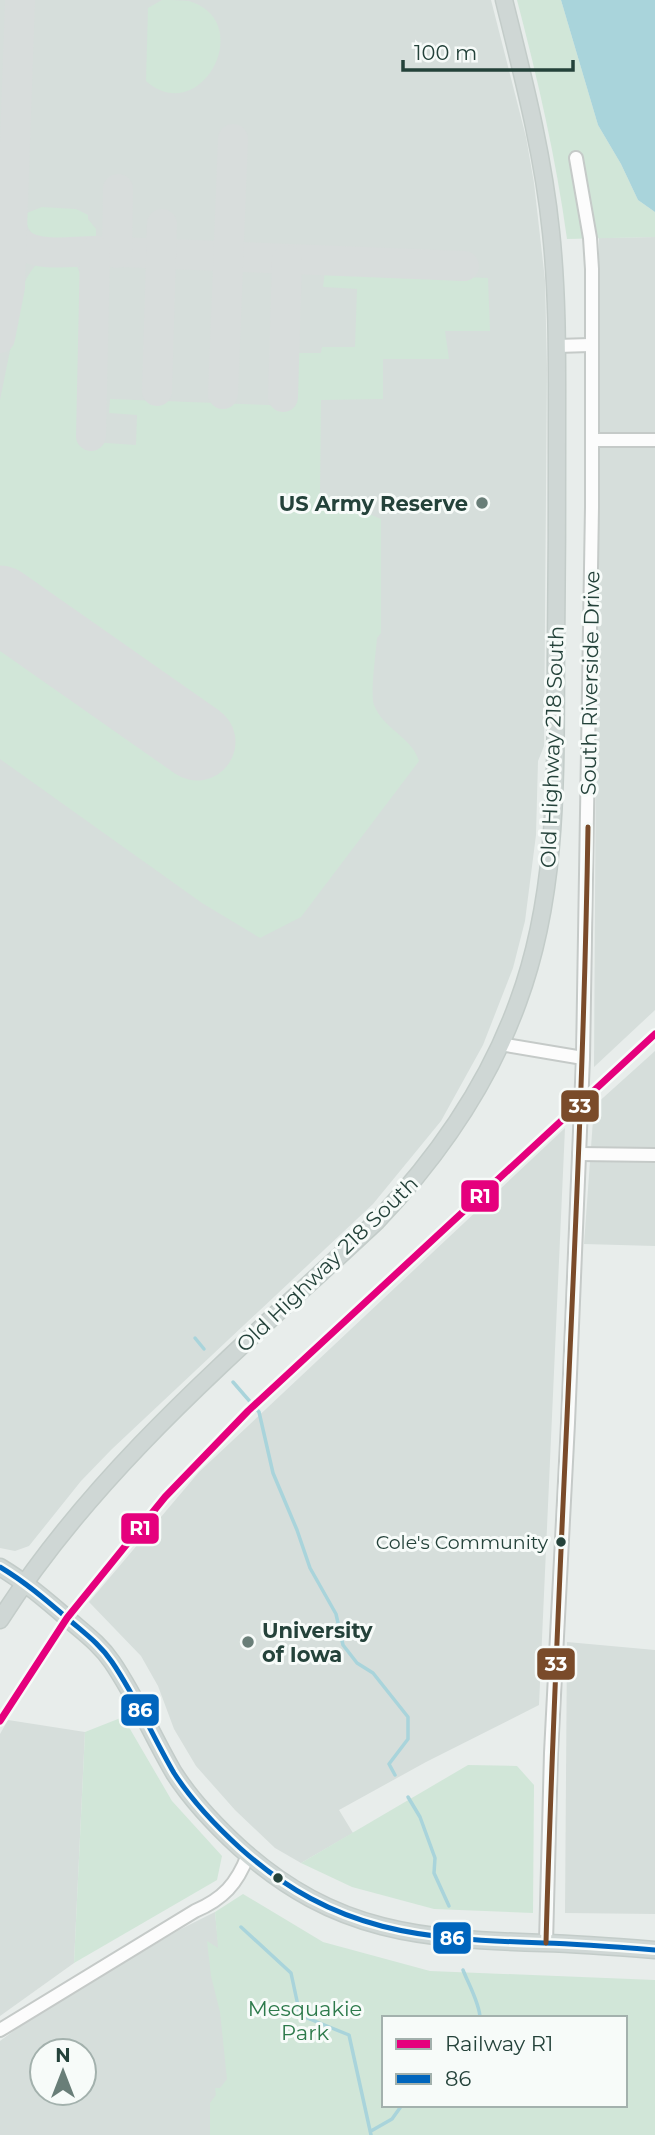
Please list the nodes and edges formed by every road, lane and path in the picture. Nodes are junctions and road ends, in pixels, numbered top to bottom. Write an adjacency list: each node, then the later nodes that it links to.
1 (504, 0): 4 (main road)
2 (576, 158): 3 (street, South Riverside Drive)
3 (590, 345): 4 (street); 5 (street, South Riverside Drive)
4 (557, 346): 7 (main road, Old Highway 218 South)
5 (593, 440): 6 (street); 8 (street, South Riverside Drive)
6 (655, 440)
7 (500, 1044): 8 (street); 12 (main road, Old Highway 218 South)
8 (583, 1058): 9 (street, South Riverside Drive)
9 (579, 1154): 10 (street); 15 (street, South Riverside Drive)
10 (655, 1155)
11 (0, 1567): 12 (main road)
12 (25, 1581): 13 (main road, Old Highway 218 South); 14 (main road)
13 (0, 1620)
14 (248, 1855): 15 (main road); 17 (street)
15 (547, 1943): 16 (main road)
16 (655, 1950)
17 (0, 2030)

